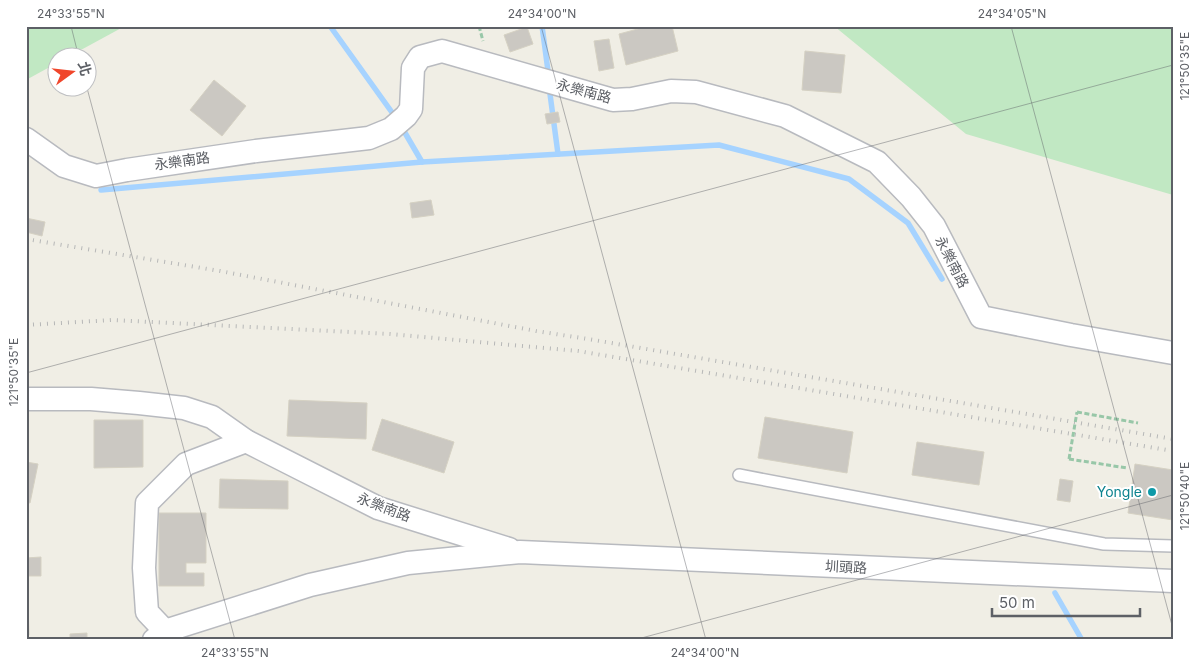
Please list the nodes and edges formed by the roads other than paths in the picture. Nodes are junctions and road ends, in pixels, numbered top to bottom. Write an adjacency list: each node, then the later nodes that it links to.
1 (26, 139): 2 (street, 永樂南路)
2 (1173, 353)
3 (26, 399): 4 (street, 永樂南路)
4 (246, 441): 7 (street, 永樂南路); 9 (street)
5 (739, 475): 6 (lane)
6 (1173, 546)
7 (520, 552): 8 (street, 圳頭路); 9 (street)
8 (1173, 581)
9 (160, 636)

